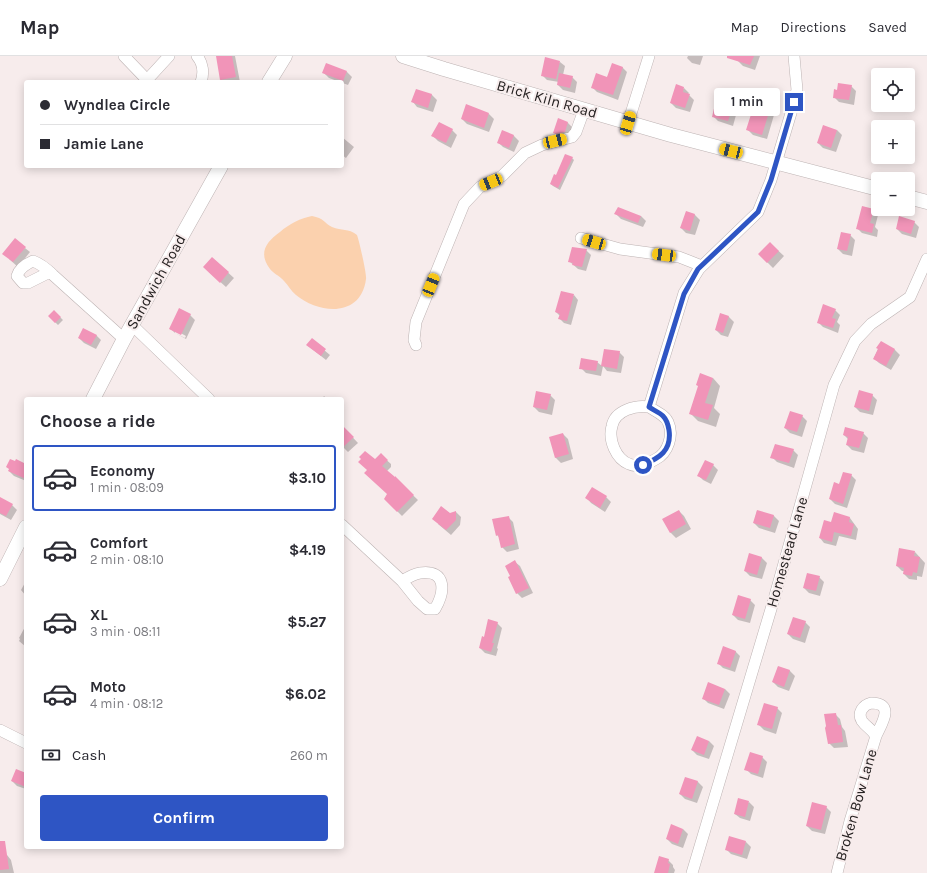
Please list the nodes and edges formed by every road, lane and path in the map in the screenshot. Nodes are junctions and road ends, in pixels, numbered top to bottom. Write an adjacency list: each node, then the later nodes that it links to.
1 (124, 56): 8 (street)
2 (169, 56): 9 (street)
3 (197, 56): 10 (street)
4 (284, 56): 11 (main road)
5 (403, 56): 12 (main road, Brick Kiln Road)
6 (648, 56): 13 (street)
7 (794, 56): 14 (street)
8 (147, 80)
9 (149, 80)
10 (201, 80)
11 (270, 80)
12 (584, 110): 13 (main road, Brick Kiln Road); 25 (street)
13 (628, 123): 14 (main road, Brick Kiln Road)
14 (776, 162): 16 (main road, Brick Kiln Road); 21 (street)
15 (220, 168): 23 (main road, Sandwich Road)
16 (871, 187)
17 (915, 199): 18 (main road)
18 (927, 202)
19 (581, 238): 21 (street)
20 (927, 259): 36 (street, Homestead Lane)
21 (702, 266): 28 (street)
22 (50, 272): 24 (street)
23 (132, 325): 24 (main road, Sandwich Road); 27 (street)
24 (124, 339): 26 (main road, Sandwich Road)
25 (416, 345)
26 (94, 397)
27 (207, 397)
28 (649, 407): 28 (street)
29 (344, 527): 32 (street)
30 (24, 530): 31 (main road)
31 (0, 579)
32 (402, 580)
33 (0, 730): 35 (street)
34 (876, 736): 37 (street, Broken Bow Lane)
35 (24, 742)
36 (692, 873)
37 (837, 873)

